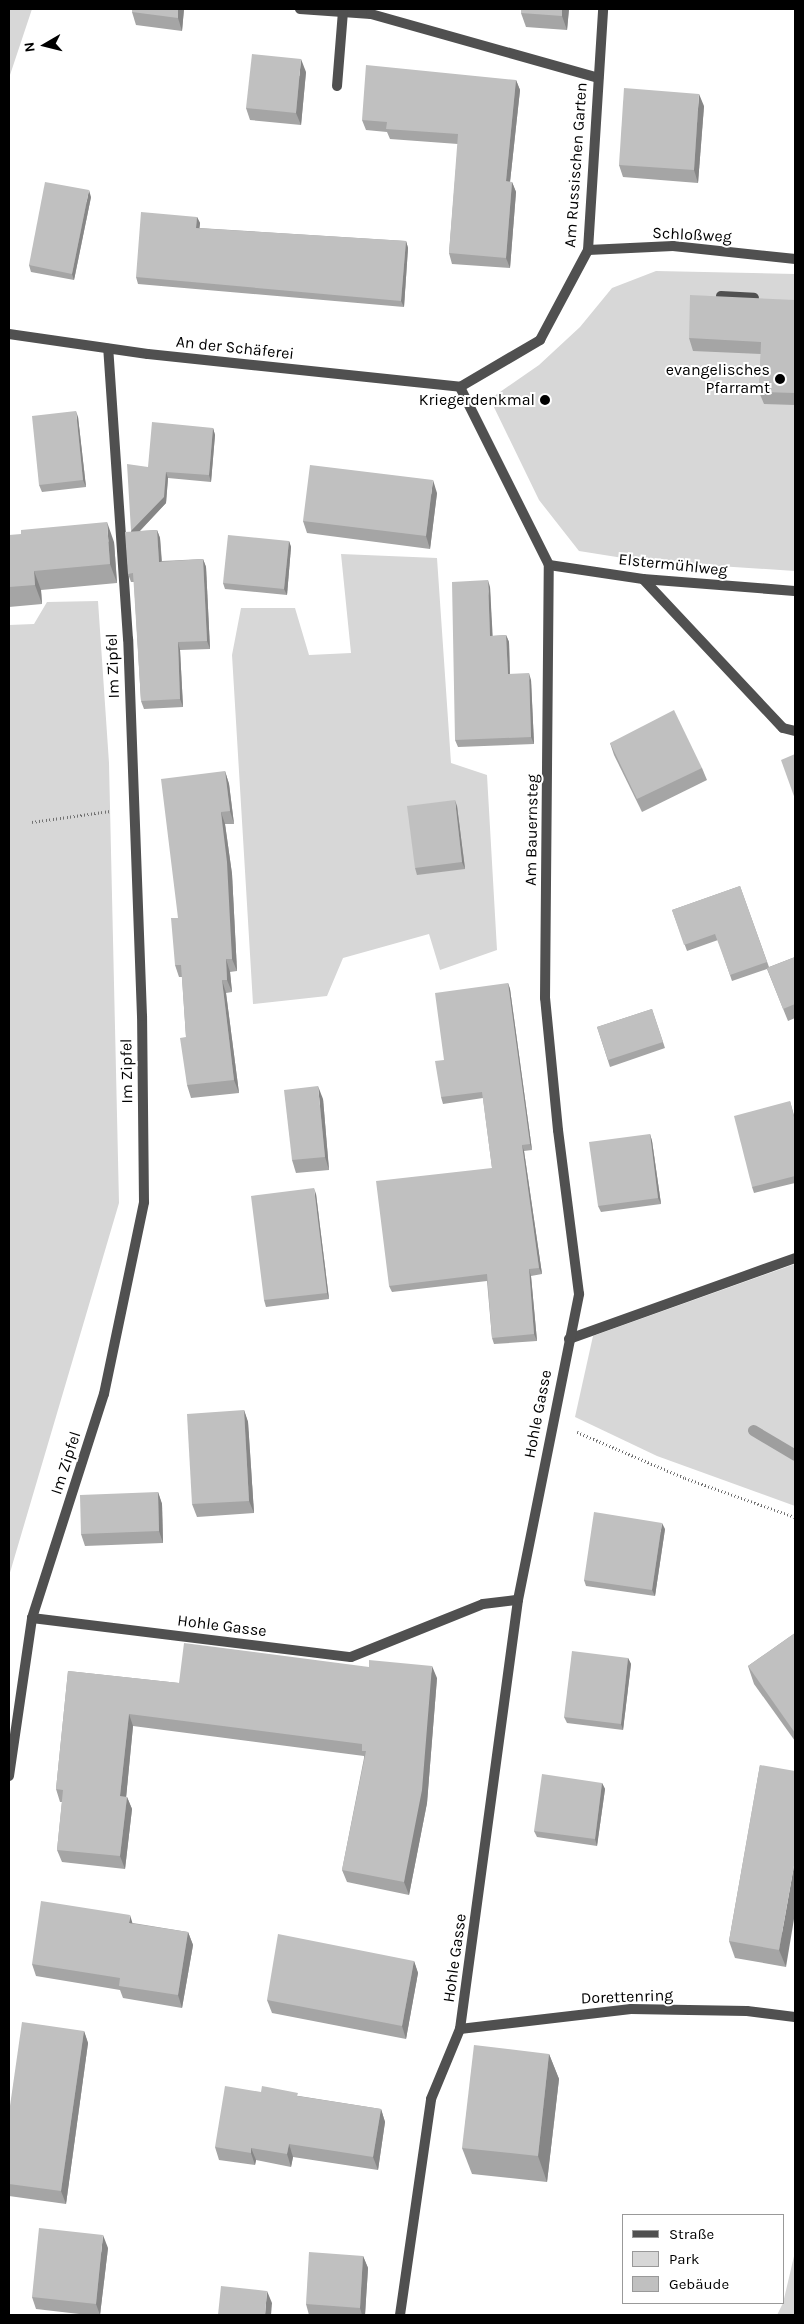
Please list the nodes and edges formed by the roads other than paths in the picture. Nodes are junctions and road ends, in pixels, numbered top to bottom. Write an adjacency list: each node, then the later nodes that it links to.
1 (300, 9): 3 (street)
2 (603, 9): 4 (street, Am Russischen Garten)
3 (343, 12): 4 (street); 5 (street)
4 (598, 78): 6 (street, Am Russischen Garten)
5 (337, 86)
6 (588, 250): 7 (street, Schloßweg); 12 (street, Am Russischen Garten)
7 (795, 259)
8 (720, 296): 9 (street)
9 (767, 299)
10 (9, 334): 11 (street, An der Schäferei)
11 (108, 349): 12 (street, An der Schäferei); 21 (street, Im Zipfel)
12 (460, 387): 13 (street, Am Bauernsteg)
13 (549, 564): 14 (street, Elstermühlweg); 18 (street, Am Bauernsteg)
14 (643, 579): 15 (street, Elstermühlweg); 16 (street)
15 (795, 591)
16 (795, 730)
17 (795, 1258): 19 (street)
18 (579, 1294): 19 (street, Hohle Gasse)
19 (569, 1339): 20 (street, Hohle Gasse)
20 (518, 1600): 21 (street, Hohle Gasse); 24 (street, Hohle Gasse)
21 (32, 1618): 22 (street, Im Zipfel)
22 (9, 1776)
23 (795, 2017): 24 (street, Dorettenring)
24 (460, 2029): 25 (street, Hohle Gasse)
25 (400, 2315)

